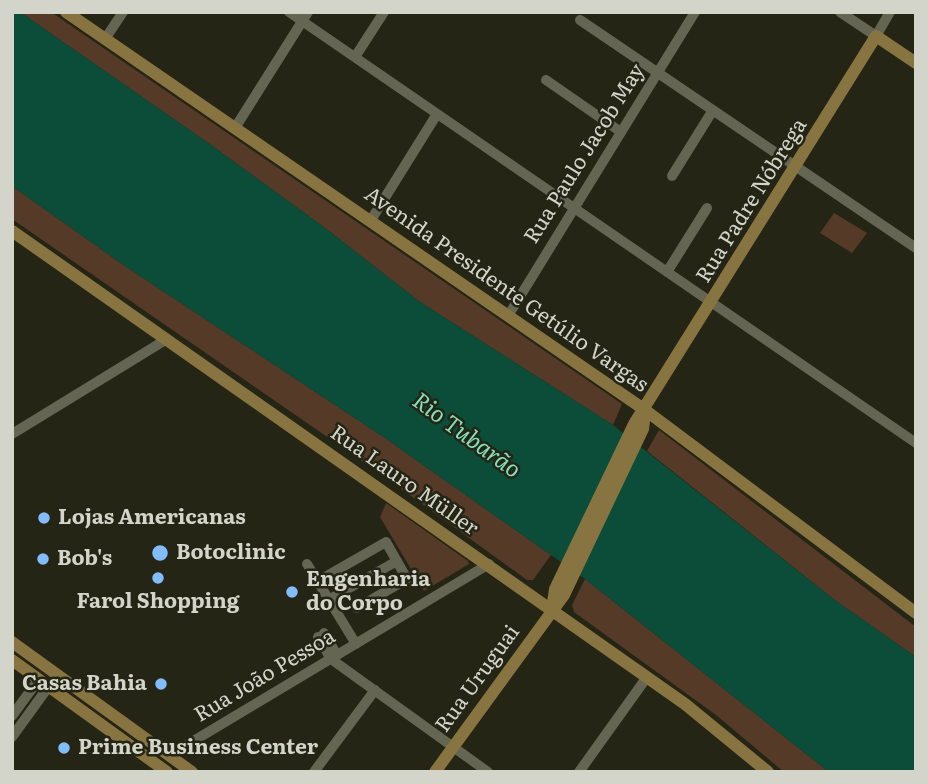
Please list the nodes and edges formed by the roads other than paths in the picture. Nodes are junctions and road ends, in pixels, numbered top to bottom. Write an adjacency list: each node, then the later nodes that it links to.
1 (66, 12): 11 (main road, Avenida Presidente Getúlio Vargas)
2 (123, 12): 11 (street)
3 (289, 12): 8 (street)
4 (384, 12): 12 (street)
5 (695, 12): 14 (street, Rua Paulo Jacob May)
6 (840, 12): 10 (street)
7 (890, 12): 10 (street, Rua Padre Nóbrega)
8 (305, 17): 12 (street); 18 (street)
9 (580, 20): 14 (street)
10 (876, 36): 13 (main road); 20 (main road, Rua Padre Nóbrega)
11 (106, 39): 18 (main road, Avenida Presidente Getúlio Vargas)
12 (355, 57): 17 (street)
13 (916, 63)
14 (658, 73): 16 (street); 19 (street, Rua Paulo Jacob May)
15 (546, 80): 19 (street)
16 (713, 110): 20 (street); 21 (street)
17 (437, 114): 22 (street); 24 (street)
18 (235, 128): 24 (main road, Avenida Presidente Getúlio Vargas)
19 (621, 132): 22 (street, Rua Paulo Jacob May)
20 (796, 166): 26 (street); 28 (main road, Rua Padre Nóbrega)
21 (672, 176)
22 (574, 208): 27 (street); 29 (street, Rua Paulo Jacob May)
23 (707, 208): 27 (street)
24 (371, 220): 29 (main road, Avenida Presidente Getúlio Vargas)
25 (12, 231): 30 (main road, Rua Lauro Müller)
26 (916, 248)
27 (667, 272): 28 (street)
28 (712, 303): 31 (main road, Rua Padre Nóbrega); 33 (street)
29 (508, 316): 31 (main road, Avenida Presidente Getúlio Vargas)
30 (167, 339): 32 (street); 36 (main road, Rua Lauro Müller)
31 (646, 410): 38 (main road, Rua Padre Nóbrega); 42 (main road, Avenida Presidente Getúlio Vargas)
32 (13, 433)
33 (916, 443)
34 (397, 561): 37 (street); 39 (street); 40 (street)
35 (307, 564): 37 (street)
36 (489, 564): 41 (main road, Rua Lauro Müller); 45 (street, Rua João Pessoa)
37 (318, 581): 39 (street)
38 (559, 592): 41 (main road, Rua Uruguai)
39 (330, 600): 45 (street)
40 (357, 608)
41 (552, 610): 48 (main road, Rua Lauro Müller); 53 (main road, Rua Uruguai)
42 (916, 612)
43 (321, 635): 46 (street)
44 (12, 642): 54 (main road)
45 (356, 644): 46 (street, Rua João Pessoa)
46 (331, 659): 50 (street); 54 (street, Rua João Pessoa)
47 (12, 660): 49 (main road)
48 (647, 677): 55 (main road, Rua Lauro Müller); 61 (street)
49 (40, 685): 51 (street); 52 (street); 56 (main road)
50 (375, 690): 53 (street); 58 (street)
51 (12, 716)
52 (12, 737)
53 (453, 747): 59 (main road, Rua Uruguai); 60 (street)
54 (170, 755): 57 (main road)
55 (760, 769)
56 (167, 772)
57 (192, 772)
58 (314, 772)
59 (435, 772)
60 (488, 772)
61 (579, 772)

